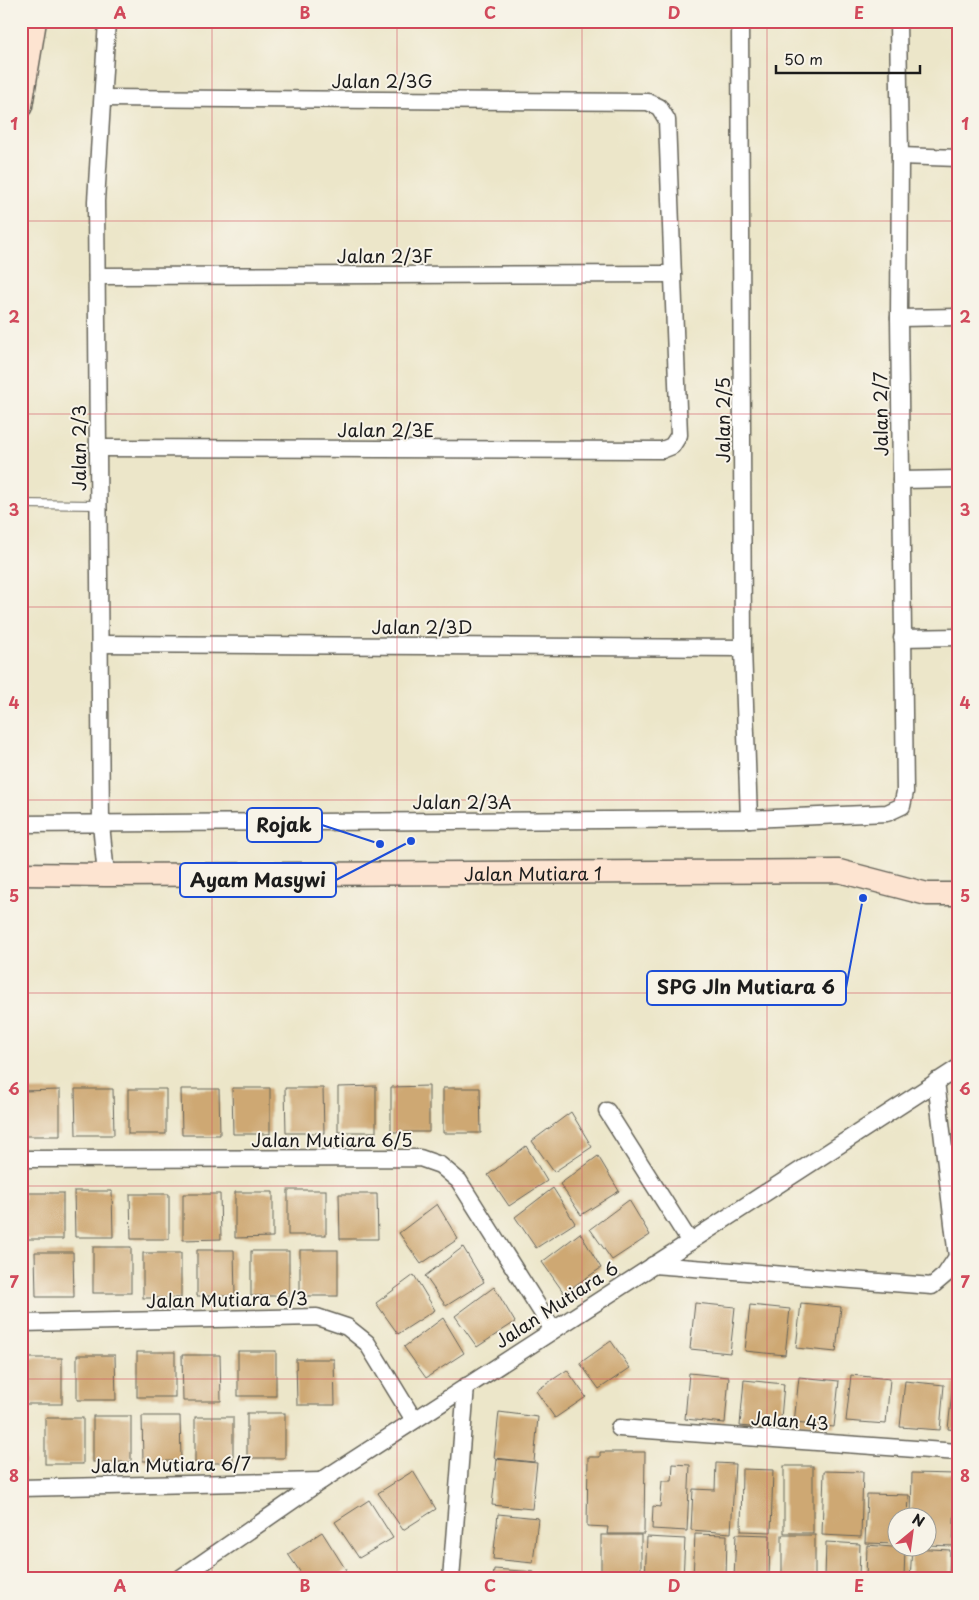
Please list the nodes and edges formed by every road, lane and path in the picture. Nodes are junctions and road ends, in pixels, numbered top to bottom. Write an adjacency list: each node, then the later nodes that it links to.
1 (35, 21): 5 (street)
2 (107, 21): 6 (street, Jalan 2/3)
3 (740, 21): 22 (street, Jalan 2/5)
4 (898, 21): 8 (street, Jalan 2/7)
5 (24, 76): 7 (street)
6 (103, 98): 10 (street, Jalan 2/3G); 11 (street, Jalan 2/3)
7 (21, 106)
8 (900, 156): 9 (street); 13 (street, Jalan 2/7)
9 (958, 158)
10 (673, 274): 11 (street, Jalan 2/3F); 14 (street, Jalan 2/3E)
11 (97, 276): 14 (street, Jalan 2/3)
12 (958, 317): 13 (street)
13 (899, 318): 16 (street, Jalan 2/7)
14 (98, 448): 18 (street, Jalan 2/3)
15 (958, 479): 16 (street)
16 (901, 480): 20 (street, Jalan 2/7)
17 (21, 504): 18 (lane)
18 (98, 505): 21 (street, Jalan 2/3)
19 (958, 637): 20 (street)
20 (902, 638): 23 (street, Jalan 2/7)
21 (100, 644): 22 (street, Jalan 2/3D); 26 (street, Jalan 2/3)
22 (743, 648): 24 (street, Jalan 2/5)
23 (902, 806): 24 (street, Jalan 2/3A)
24 (748, 819): 26 (street, Jalan 2/3A)
25 (21, 824): 26 (street, Jalan 2/3A)
26 (101, 824): 28 (street, Jalan 2/3)
27 (21, 874): 28 (street, Jalan Mutiara 1)
28 (106, 875): 29 (street, Jalan Mutiara 1)
29 (958, 894)
30 (958, 1068): 31 (street, Jalan Mutiara 6)
31 (936, 1080): 34 (street, Jalan Mutiara 6); 35 (street)
32 (607, 1111): 34 (street)
33 (21, 1159): 37 (street, Jalan Mutiara 6/5)
34 (690, 1242): 35 (street, Jalan Mutiara 6)
35 (653, 1266): 37 (street, Jalan Mutiara 6)
36 (21, 1323): 39 (street, Jalan Mutiara 6/3)
37 (554, 1330): 38 (street, Jalan Mutiara 6)
38 (466, 1386): 39 (street, Jalan Mutiara 6); 45 (street)
39 (414, 1420): 42 (street, Jalan Mutiara 6)
40 (619, 1428): 41 (street, Jalan 43)
41 (958, 1452)
42 (321, 1481): 43 (street, Jalan Mutiara 6/7); 44 (street, Jalan Mutiara 6)
43 (21, 1488)
44 (179, 1579)
45 (451, 1579)

